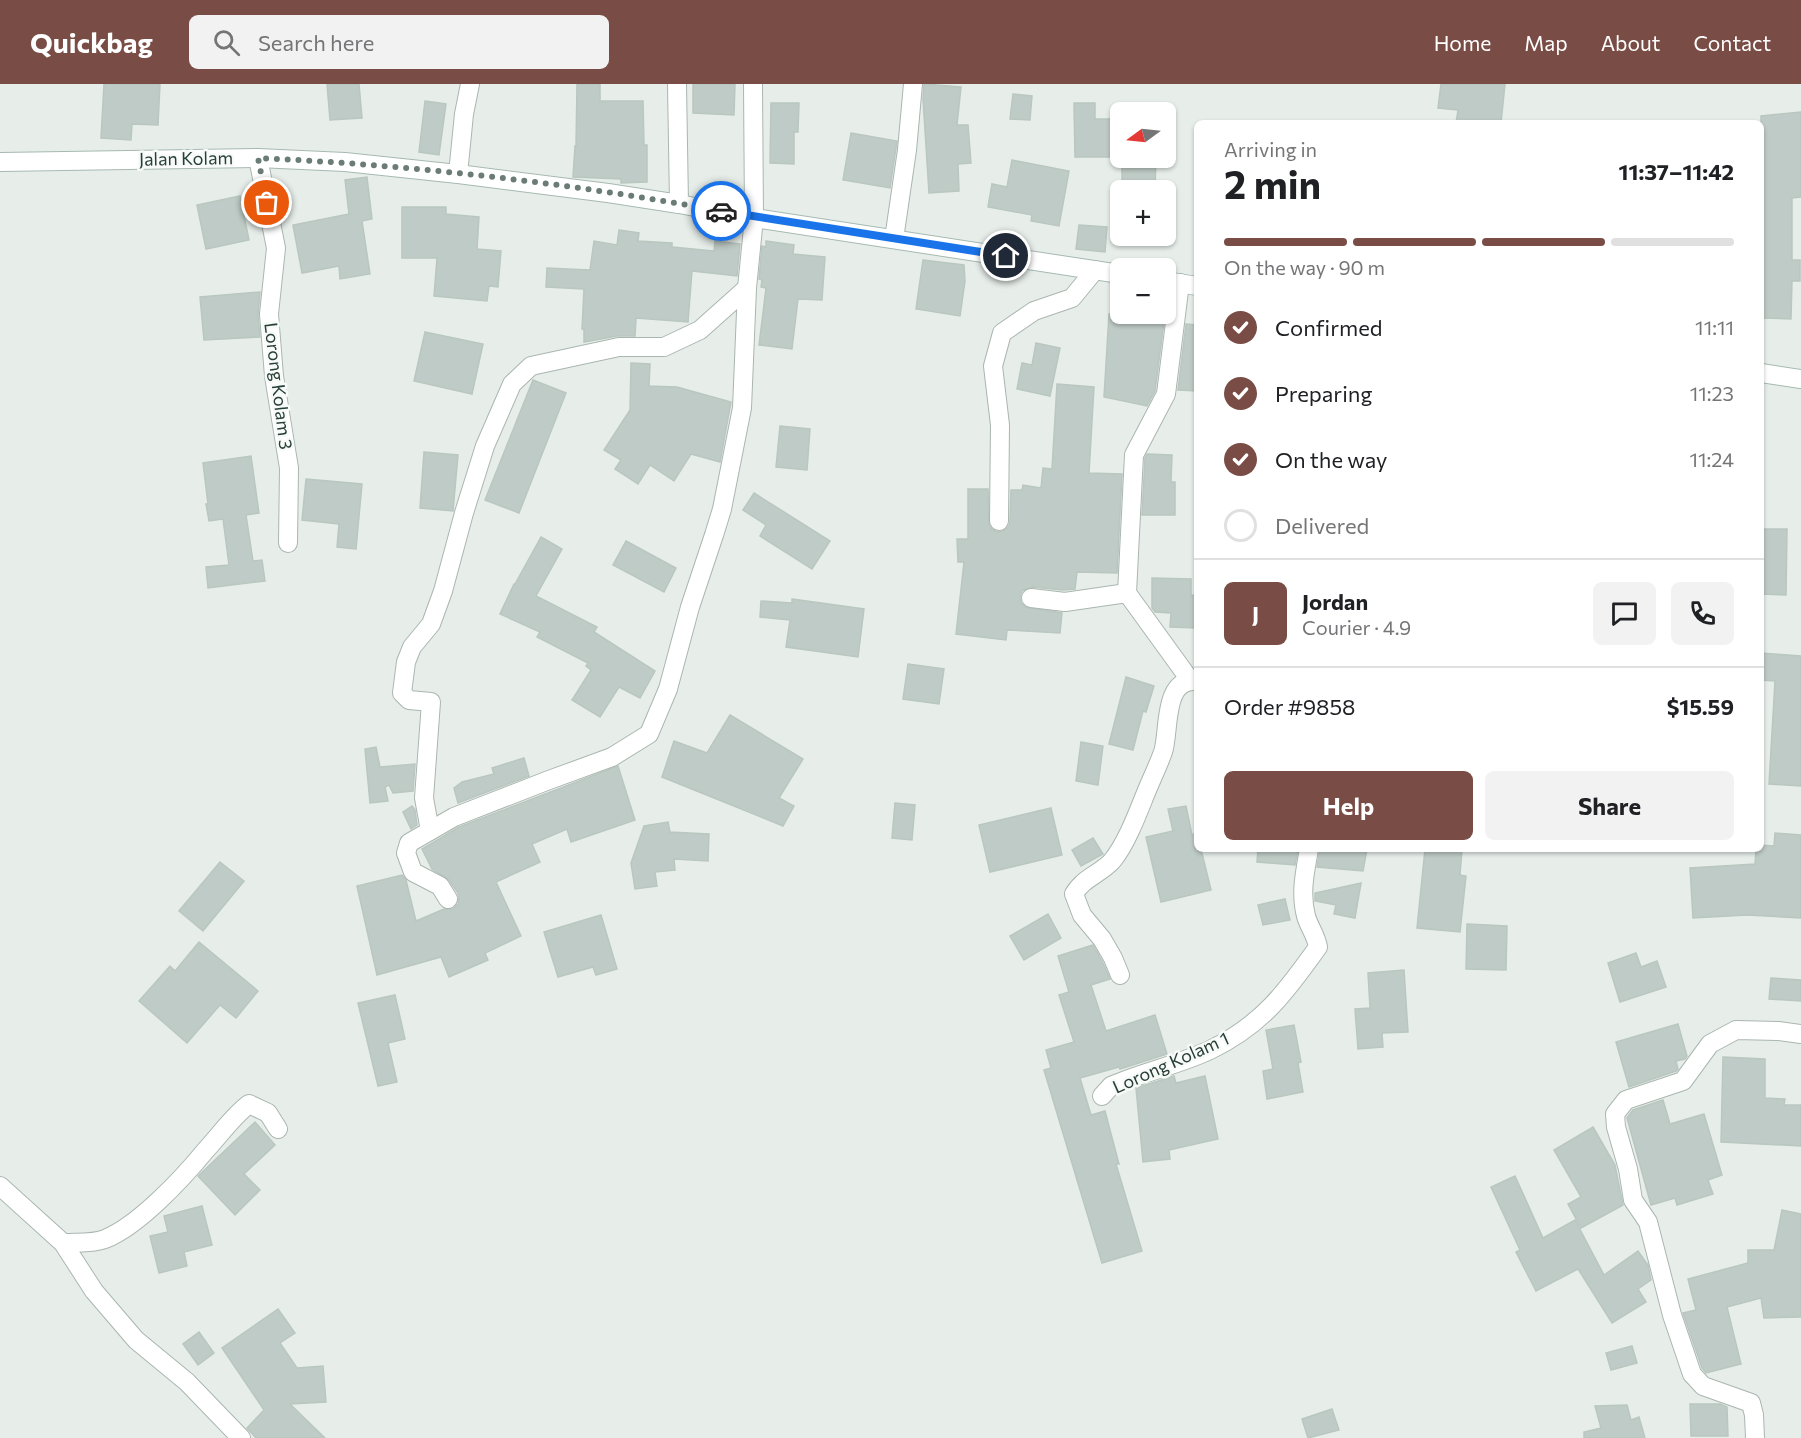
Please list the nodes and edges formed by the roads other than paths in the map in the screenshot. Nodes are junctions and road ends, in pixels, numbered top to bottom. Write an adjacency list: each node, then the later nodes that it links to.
1 (470, 84): 7 (street)
2 (677, 84): 8 (street)
3 (753, 84): 9 (street)
4 (913, 84): 10 (street)
5 (258, 158): 6 (street, Jalan Kolam); 7 (street, Jalan Kolam); 18 (street, Lorong Kolam 3)
6 (0, 162)
7 (458, 174): 8 (street, Jalan Kolam)
8 (679, 204): 9 (street, Jalan Kolam)
9 (754, 218): 10 (street, Jalan Kolam); 14 (street)
10 (894, 239): 11 (street, Jalan Kolam)
11 (1095, 270): 12 (street, Jalan Kolam); 17 (street)
12 (1110, 272)
13 (1181, 283): 19 (street)
14 (747, 288): 22 (street); 22 (street)
15 (1764, 373): 16 (street)
16 (1801, 379)
17 (999, 521)
18 (288, 543)
19 (1127, 593): 20 (street); 21 (street)
20 (1031, 598)
21 (1193, 680): 25 (street)
22 (430, 831): 24 (street)
23 (1309, 852): 27 (street, Lorong Kolam 1)
24 (448, 899)
25 (1120, 975)
26 (1801, 1034): 32 (street)
27 (1102, 1096)
28 (278, 1128): 30 (street)
29 (0, 1186): 30 (street)
30 (63, 1244): 31 (street)
31 (241, 1438)
32 (1755, 1438)

